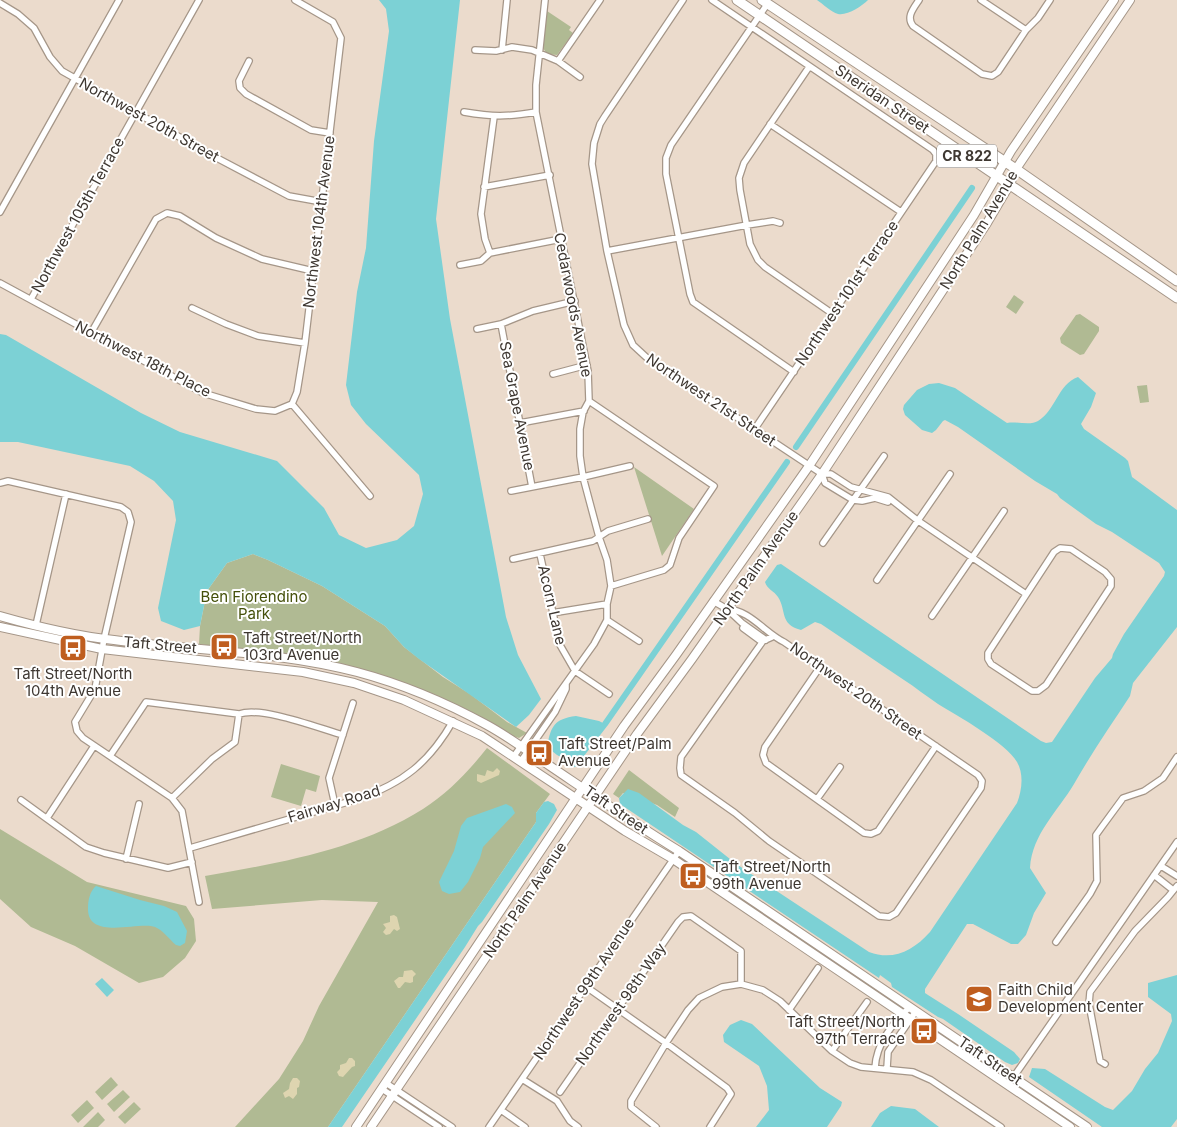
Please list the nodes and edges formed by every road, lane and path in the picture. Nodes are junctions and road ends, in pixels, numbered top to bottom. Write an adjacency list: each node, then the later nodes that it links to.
1 (119, 0): 27 (street)
2 (199, 0): 28 (street, Northwest 105th Terrace)
3 (296, 0): 33 (street, Northwest 104th Avenue)
4 (507, 0): 21 (street)
5 (545, 0): 22 (street, Cedarwoods Avenue)
6 (600, 0): 24 (street)
7 (683, 0): 47 (street, Northwest 21st Street)
8 (712, 0): 18 (street)
9 (737, 0): 17 (main road, Sheridan Street / CR 822)
10 (919, 0): 19 (street)
11 (981, 0): 19 (street)
12 (1050, 0): 19 (street)
13 (1114, 0): 34 (main road, North Palm Avenue)
14 (1130, 0): 35 (main road, North Palm Avenue)
15 (765, 2): 17 (street); 34 (main road, Sheridan Street / CR 822)
16 (0, 3): 27 (street, Northwest 20th Street)
17 (759, 15): 18 (street); 37 (main road, Sheridan Street / CR 822)
18 (751, 27): 25 (street); 46 (street)
19 (1026, 30)
20 (475, 50): 21 (street)
21 (502, 50): 22 (street)
22 (539, 53): 24 (street); 30 (street, Cedarwoods Avenue)
23 (249, 61): 33 (street)
24 (558, 61): 26 (street)
25 (809, 67): 32 (street); 42 (street, Northwest 101st Terrace)
26 (580, 77)
27 (75, 78): 28 (street, Northwest 20th Street); 41 (street)
28 (135, 112): 40 (street, Northwest 20th Street); 54 (street, Northwest 105th Terrace)
29 (464, 112): 31 (street)
30 (536, 112): 31 (street); 36 (street, Cedarwoods Avenue)
31 (494, 117): 39 (street)
32 (770, 124): 42 (street); 44 (street)
33 (330, 133): 40 (street, Northwest 104th Avenue)
34 (1005, 162): 35 (main road, Sheridan Street / CR 822); 37 (main road, North Palm Avenue)
35 (1016, 169): 38 (main road, North Palm Avenue); 51 (main road, Sheridan Street / CR 822)
36 (550, 175): 39 (street); 45 (street, Cedarwoods Avenue)
37 (996, 176): 38 (main road, Sheridan Street / CR 822); 72 (main road, North Palm Avenue)
38 (1010, 184): 53 (main road, Sheridan Street / CR 822); 73 (main road, North Palm Avenue)
39 (484, 187): 48 (street)
40 (322, 202): 50 (street, Northwest 104th Avenue)
41 (0, 212)
42 (901, 212): 57 (street, Northwest 101st Terrace)
43 (780, 223): 44 (street)
44 (747, 224): 46 (street); 57 (street)
45 (561, 239): 48 (street); 55 (street, Cedarwoods Avenue)
46 (678, 239): 47 (street); 63 (street)
47 (607, 251): 69 (street, Northwest 21st Street)
48 (490, 253): 49 (street)
49 (460, 265)
50 (313, 271): 60 (street); 61 (street, Northwest 104th Avenue)
51 (1177, 281)
52 (0, 283): 54 (street, Northwest 18th Place)
53 (1177, 298)
54 (30, 299): 60 (street, Northwest 18th Place)
55 (575, 301): 58 (street); 62 (street, Cedarwoods Avenue)
56 (192, 308): 61 (street)
57 (833, 314): 63 (street, Northwest 101st Terrace)
58 (502, 324): 59 (street); 68 (street, Sea Grape Avenue)
59 (477, 329)
60 (92, 333): 66 (street, Northwest 18th Place)
61 (305, 343): 66 (street, Northwest 104th Avenue)
62 (586, 365): 64 (street); 65 (street, Cedarwoods Avenue)
63 (794, 372): 69 (street, Northwest 101st Terrace)
64 (553, 374)
65 (589, 402): 67 (street); 95 (street)
66 (292, 404): 83 (street)
67 (584, 411): 68 (street); 75 (street)
68 (520, 423): 78 (street, Sea Grape Avenue)
69 (754, 430): 72 (street, Northwest 21st Street)
70 (884, 456): 79 (street)
71 (630, 466): 75 (street)
72 (809, 466): 73 (street, Northwest 21st Street); 97 (main road, North Palm Avenue)
73 (822, 474): 77 (street, Northwest 21st Street); 82 (street, Northwest 21st Street); 99 (main road, North Palm Avenue)
74 (950, 474): 88 (street)
75 (583, 477): 78 (street); 89 (street)
76 (0, 483): 81 (street)
77 (849, 486): 79 (street, Northwest 21st Street); 82 (street)
78 (532, 487): 80 (street)
79 (860, 490): 84 (street); 85 (street, Northwest 21st Street)
80 (511, 491)
81 (66, 494): 104 (street); 108 (street)
82 (843, 495): 84 (street, Northwest 21st Street)
83 (370, 496)
84 (853, 500): 85 (street, Northwest 21st Street); 90 (street)
85 (900, 508): 88 (street, Northwest 21st Street)
86 (1004, 511): 92 (street)
87 (648, 519): 89 (street)
88 (917, 520): 92 (street, Northwest 21st Street); 94 (street)
89 (598, 536): 91 (street); 95 (street)
90 (823, 543)
91 (540, 554): 93 (street); 100 (street, Acorn Lane)
92 (972, 557): 96 (street, Northwest 21st Street); 102 (street)
93 (513, 559)
94 (877, 580)
95 (611, 586): 98 (street)
96 (1026, 594): 96 (street)
97 (713, 601): 99 (street, Northwest 20th Street); 125 (main road, North Palm Avenue)
98 (607, 604): 100 (street); 103 (street)
99 (727, 609): 106 (street, Northwest 20th Street); 106 (street, Northwest 20th Street); 126 (main road, North Palm Avenue)
100 (552, 613): 110 (street, Acorn Lane)
101 (0, 616): 104 (main road, Taft Street)
102 (932, 616)
103 (607, 620): 107 (street); 110 (street)
104 (36, 625): 108 (main road, Taft Street)
105 (0, 627): 108 (main road, Taft Street)
106 (767, 640): 109 (street, Northwest 20th Street); 119 (street, Northwest 20th Street)
107 (639, 641)
108 (103, 644): 115 (main road, Taft Street); 117 (street); 118 (main road, Taft Street)
109 (820, 667): 119 (street, Northwest 20th Street); 129 (street)
110 (575, 671): 111 (street); 112 (street, Acorn Lane)
111 (566, 684): 118 (street); 120 (street)
112 (609, 694)
113 (354, 703): 116 (street)
114 (239, 714): 116 (street); 121 (street); 127 (street)
115 (452, 721): 122 (main road, Taft Street); 132 (street, Fairway Road)
116 (343, 735): 132 (street)
117 (94, 746): 121 (street); 134 (street)
118 (520, 746): 120 (main road, Taft Street); 122 (street)
119 (936, 746): 129 (street)
120 (528, 752): 122 (street); 125 (main road, Taft Street)
121 (110, 756): 127 (street)
122 (518, 759): 128 (main road, Taft Street)
123 (1177, 759): 146 (street)
124 (840, 767): 129 (street)
125 (583, 788): 126 (main road, Taft Street); 128 (main road, North Palm Avenue)
126 (595, 796): 133 (main road, North Palm Avenue); 137 (main road, Taft Street)
127 (172, 798): 136 (street)
128 (576, 798): 133 (main road, Taft Street); 150 (main road, North Palm Avenue)
129 (817, 799)
130 (20, 800): 134 (street)
131 (139, 804): 138 (street)
132 (335, 805): 136 (street, Fairway Road)
133 (588, 806): 139 (main road, Taft Street); 151 (main road, North Palm Avenue)
134 (47, 818): 138 (street)
135 (1177, 842): 141 (street)
136 (190, 848): 140 (street)
137 (679, 851): 139 (street, Northwest 99th Avenue); 153 (main road, Taft Street)
138 (126, 859): 140 (street)
139 (674, 859): 149 (street, Northwest 99th Avenue); 156 (main road, Taft Street)
140 (192, 862): 145 (street)
141 (1161, 866): 142 (street); 143 (street)
142 (1154, 875): 144 (street); 163 (street)
143 (1177, 876)
144 (1175, 888): 160 (street)
145 (199, 902)
146 (1056, 942)
147 (818, 968): 155 (street)
148 (741, 984): 154 (street, Northwest 98th Way); 155 (street); 158 (street)
149 (584, 986): 154 (street); 164 (street, Northwest 99th Avenue)
150 (448, 992): 151 (street); 166 (main road, North Palm Avenue)
151 (458, 998): 167 (main road, North Palm Avenue)
152 (867, 1002): 159 (street)
153 (913, 1009): 156 (street); 157 (street); 163 (main road, Taft Street)
154 (617, 1010): 158 (street); 168 (street, Northwest 98th Way)
155 (789, 1010): 159 (street)
156 (903, 1014): 157 (main road, Taft Street); 161 (street)
157 (910, 1019): 162 (street); 165 (main road, Taft Street)
158 (666, 1042): 178 (street); 179 (street)
159 (832, 1051): 161 (street)
160 (1105, 1064)
161 (875, 1068): 162 (street)
162 (887, 1068): 180 (street)
163 (1014, 1077): 165 (street); 182 (main road, Taft Street)
164 (522, 1079): 169 (street, Northwest 99th Avenue); 177 (street)
165 (1008, 1085): 181 (main road, Taft Street)
166 (384, 1086): 167 (street); 172 (main road, North Palm Avenue)
167 (394, 1092): 170 (street); 171 (street); 173 (main road, North Palm Avenue)
168 (560, 1092)
169 (501, 1110): 175 (street, Northwest 99th Avenue); 176 (street)
170 (440, 1120): 171 (street); 174 (street)
171 (437, 1126)
172 (356, 1127)
173 (371, 1127)
174 (452, 1127)
175 (489, 1127)
176 (525, 1127)
177 (578, 1127)
178 (656, 1127)
179 (710, 1127)
180 (1001, 1127)
181 (1070, 1127)
182 (1087, 1127)

